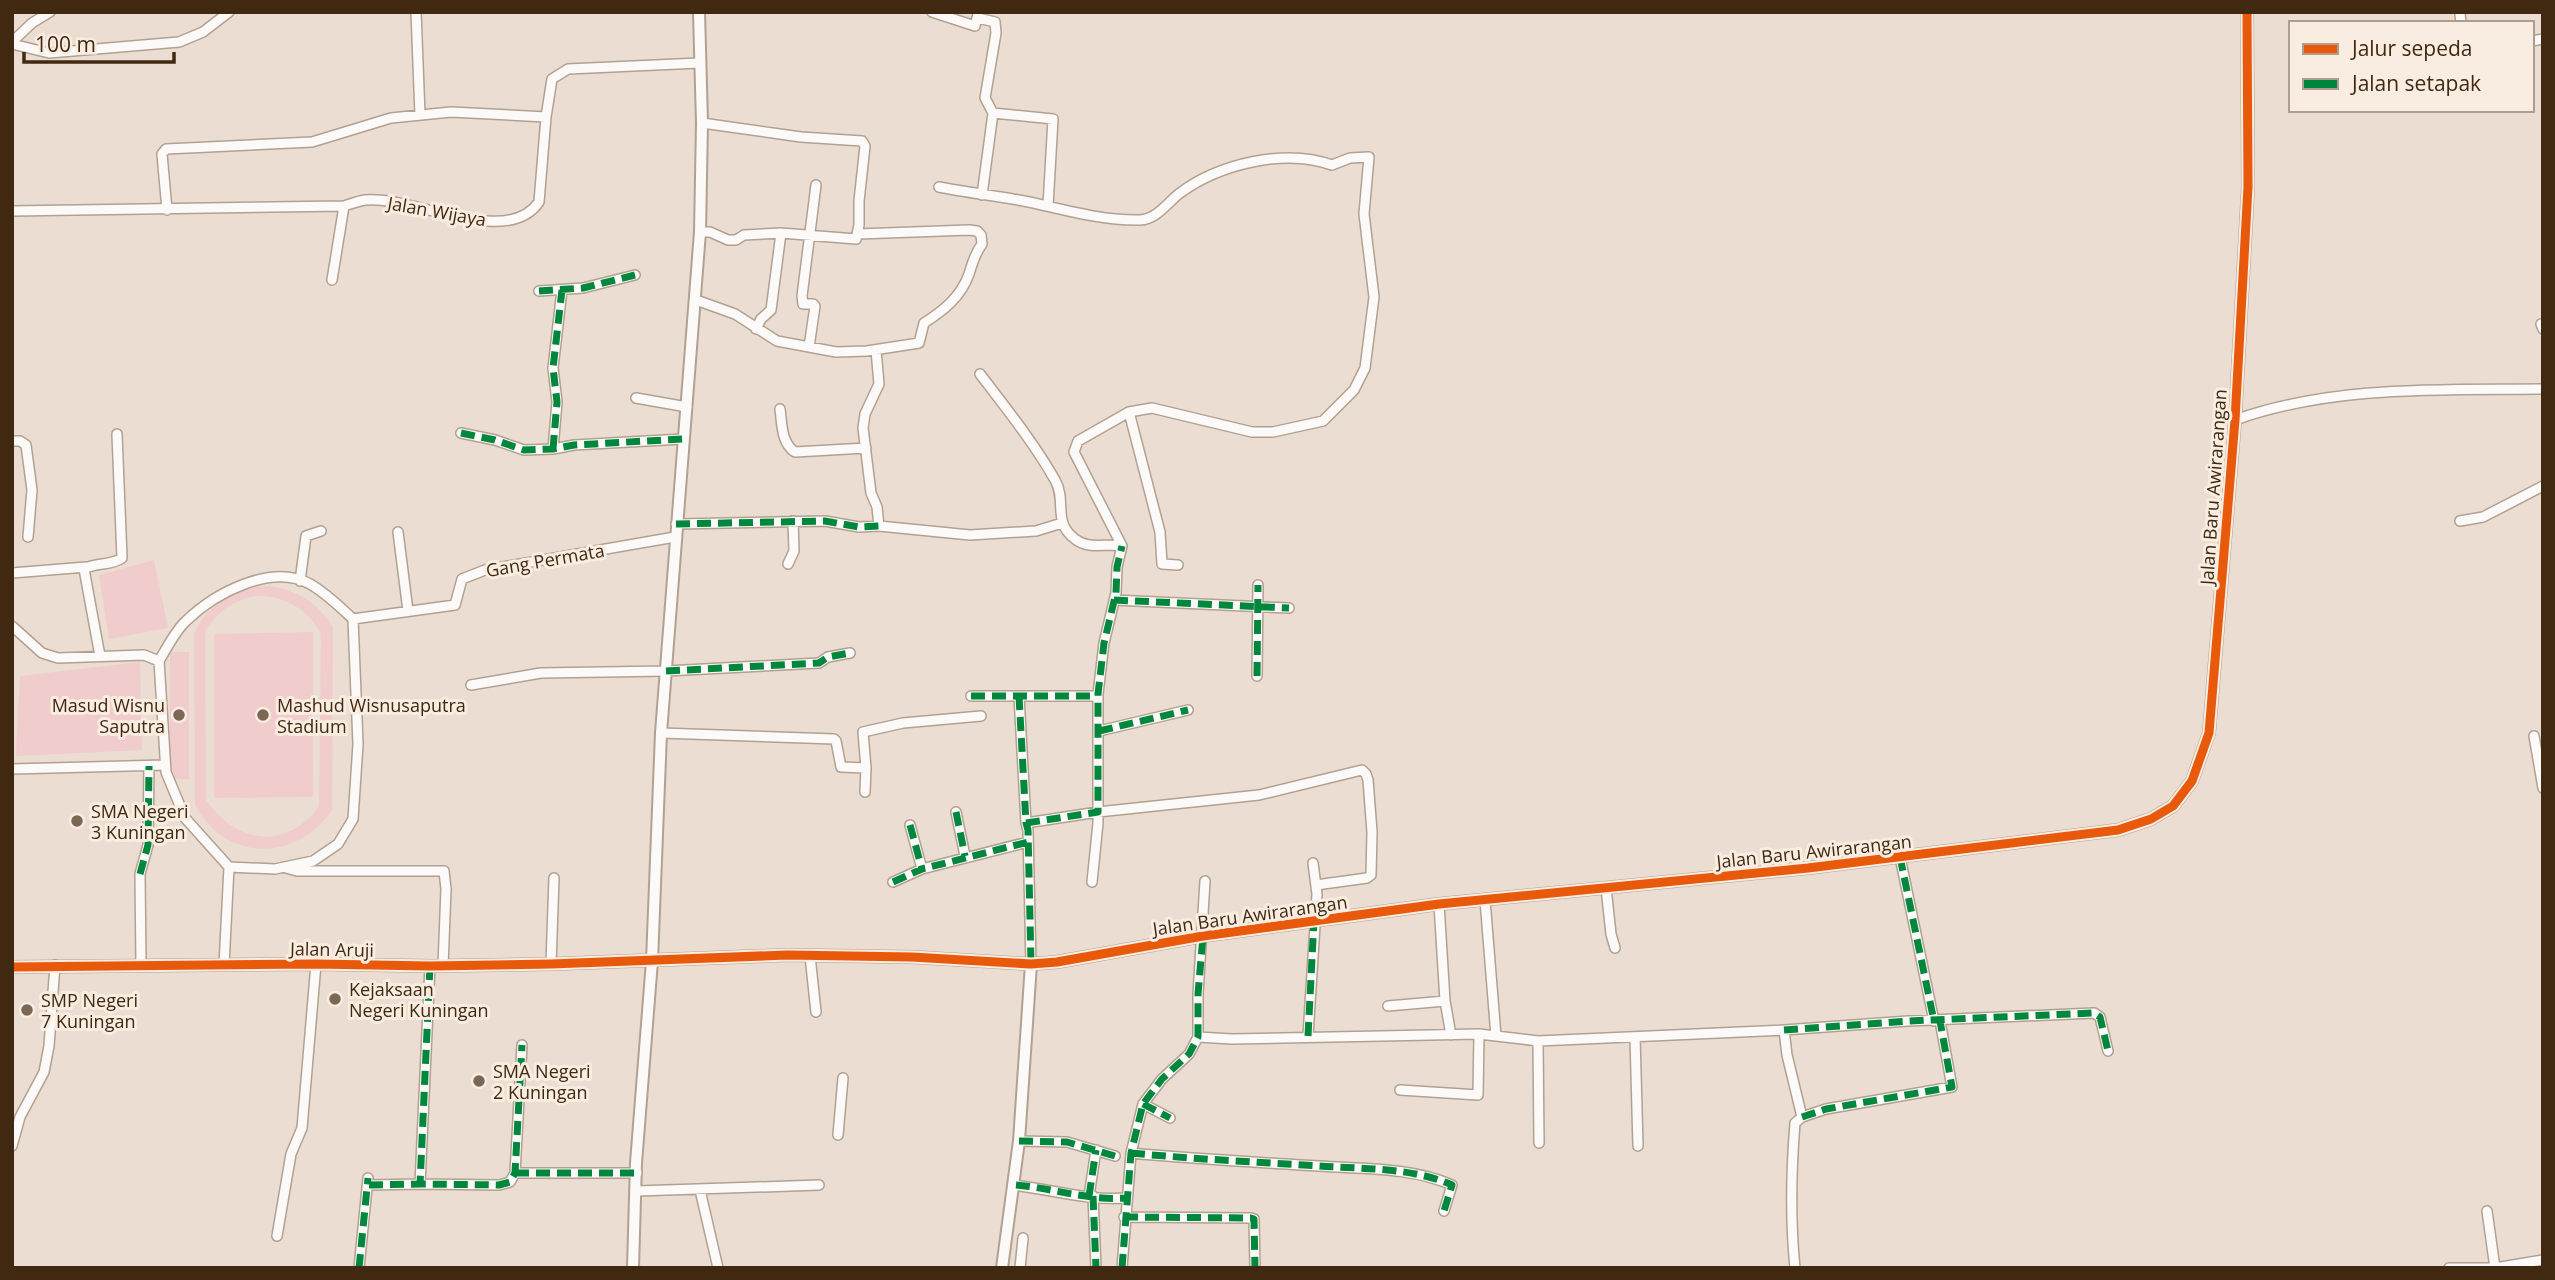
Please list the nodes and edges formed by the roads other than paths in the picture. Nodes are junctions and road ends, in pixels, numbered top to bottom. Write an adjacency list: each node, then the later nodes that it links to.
1 (50, 12): 8 (street)
2 (229, 12): 8 (street)
3 (416, 12): 11 (street)
4 (699, 12): 9 (street)
5 (932, 12): 7 (street)
6 (2247, 12): 39 (street, Jalan Baru Awirarangan)
7 (978, 15): 10 (street)
8 (12, 43)
9 (699, 63): 12 (street, Jalan Wijaya); 13 (street)
10 (993, 113): 16 (street); 18 (street)
11 (420, 115): 12 (street); 19 (street)
12 (546, 117): 17 (street, Jalan Wijaya)
13 (702, 123): 21 (street); 23 (street)
14 (817, 185): 24 (street)
15 (939, 187): 16 (street)
16 (982, 195): 18 (street)
17 (344, 206): 19 (street, Jalan Wijaya); 26 (street)
18 (1048, 206): 38 (street)
19 (167, 210): 20 (street, Jalan Wijaya)
20 (12, 211)
21 (700, 232): 22 (street); 29 (street)
22 (781, 233): 24 (street); 30 (street)
23 (858, 234): 24 (street); 32 (street)
24 (811, 236): 31 (street)
25 (635, 275): 27 (street)
26 (332, 280)
27 (562, 290): 28 (street); 45 (street)
28 (539, 291)
29 (696, 300): 30 (street); 36 (street)
30 (756, 329): 31 (street)
31 (809, 347): 32 (street)
32 (876, 350): 44 (street)
33 (979, 374): 49 (street)
34 (2543, 389): 39 (street)
35 (636, 398): 36 (street)
36 (687, 407): 42 (street)
37 (780, 409): 44 (street)
38 (1129, 412): 56 (street); 58 (street)
39 (2235, 420): 95 (street, Jalan Baru Awirarangan)
40 (461, 433): 45 (street)
41 (117, 434): 59 (street)
42 (683, 439): 45 (street); 50 (street)
43 (12, 441): 54 (street)
44 (866, 448): 51 (street)
45 (553, 449)
46 (2543, 486): 48 (street)
47 (793, 521): 50 (street); 51 (street); 57 (street)
48 (2460, 521)
49 (1062, 523): 51 (street); 56 (street)
50 (676, 524): 55 (street)
51 (879, 526)
52 (321, 531): 61 (street)
53 (398, 532): 66 (street)
54 (28, 537)
55 (675, 537): 66 (street, Gang Permata); 72 (street)
56 (1118, 545): 63 (street)
57 (788, 564)
58 (1178, 565)
59 (86, 567): 60 (street); 70 (street)
60 (12, 573)
61 (300, 581): 67 (street); 71 (street)
62 (1258, 585): 64 (street)
63 (1114, 600): 64 (street); 80 (street)
64 (1257, 606): 65 (street); 73 (street)
65 (1289, 608)
66 (408, 611): 67 (street, Gang Permata)
67 (353, 619): 98 (street)
68 (12, 626): 70 (street)
69 (850, 653): 72 (street)
70 (100, 656): 71 (street)
71 (159, 662): 83 (street)
72 (666, 671): 74 (street); 81 (street)
73 (1257, 676)
74 (471, 685)
75 (971, 696): 76 (street)
76 (1019, 696): 77 (street); 91 (street)
77 (1093, 696)
78 (1188, 710): 80 (street)
79 (981, 716): 85 (street)
80 (1099, 731): 89 (street)
81 (661, 733): 85 (street); 112 (street)
82 (2534, 736): 87 (street)
83 (165, 765): 84 (street); 97 (street)
84 (149, 766): 86 (street); 117 (street)
85 (866, 768): 88 (street)
86 (12, 769)
87 (2543, 788)
88 (865, 792)
89 (1098, 812): 91 (street); 103 (street); 104 (street)
90 (956, 813): 94 (street)
91 (1026, 823): 93 (street)
92 (910, 825): 99 (street)
93 (1028, 842): 94 (street); 115 (street)
94 (965, 856): 99 (street)
95 (1900, 857): 105 (street, Jalan Baru Awirarangan); 125 (street)
96 (1313, 863): 104 (street)
97 (229, 867): 98 (street); 118 (street)
98 (284, 867): 120 (street)
99 (922, 869): 102 (street)
100 (554, 878): 114 (street)
101 (1205, 881): 109 (street)
102 (894, 882)
103 (1093, 882)
104 (1316, 886): 108 (street)
105 (1606, 888): 106 (street, Jalan Baru Awirarangan); 110 (street)
106 (1485, 900): 107 (street, Jalan Baru Awirarangan); 130 (street)
107 (1439, 904): 108 (street, Jalan Baru Awirarangan); 122 (street)
108 (1314, 920): 109 (street, Jalan Baru Awirarangan); 129 (street)
109 (1203, 936): 115 (street, Jalan Baru Awirarangan); 131 (street)
110 (1615, 948)
111 (810, 956): 112 (street, Jalan Baru Awirarangan); 115 (street, Jalan Baru Awirarangan); 124 (street)
112 (652, 961): 114 (street, Jalan Aruji); 150 (street)
113 (316, 964): 118 (street, Jalan Aruji); 119 (street, Jalan Aruji); 161 (street)
114 (551, 964): 120 (street, Jalan Aruji)
115 (1031, 964): 142 (street)
116 (55, 965): 117 (street, Jalan Aruji); 121 (street, Jalan Aruji); 144 (street)
117 (141, 965): 118 (street, Jalan Aruji)
118 (224, 965)
119 (430, 966): 120 (street, Jalan Aruji); 151 (street)
120 (443, 966)
121 (12, 967)
122 (1445, 1001): 123 (street); 128 (street)
123 (1388, 1006)
124 (816, 1012)
125 (1937, 1021): 126 (street); 135 (street); 139 (street)
126 (1784, 1030): 132 (street); 139 (street)
127 (1479, 1034): 128 (street); 130 (street); 137 (street)
128 (1451, 1035): 129 (street)
129 (1308, 1036): 131 (street)
130 (1496, 1036): 133 (street)
131 (1198, 1037): 138 (street)
132 (1635, 1037): 133 (street); 145 (street)
133 (1538, 1041): 143 (street)
134 (522, 1045): 149 (street)
135 (2108, 1051)
136 (843, 1078): 141 (street)
137 (1399, 1090)
138 (1143, 1104): 140 (street); 147 (street)
139 (1802, 1117): 171 (street)
140 (1170, 1118)
141 (838, 1135)
142 (1023, 1141): 146 (street); 153 (street)
143 (1539, 1143)
144 (12, 1146)
145 (1638, 1146)
146 (1096, 1150): 148 (street); 156 (street)
147 (1131, 1153): 157 (street); 158 (street)
148 (1115, 1156)
149 (515, 1173): 150 (street); 151 (street)
150 (637, 1173): 155 (street)
151 (420, 1185): 165 (street)
152 (819, 1185): 154 (street)
153 (1014, 1185): 156 (street); 164 (street)
154 (700, 1190): 155 (street); 167 (street)
155 (637, 1191): 166 (street)
156 (1091, 1196): 157 (street); 168 (street)
157 (1126, 1198): 160 (street)
158 (1444, 1211)
159 (2487, 1211): 173 (street)
160 (1124, 1217): 169 (street); 170 (street)
161 (277, 1236)
162 (1023, 1238): 164 (street)
163 (2543, 1259): 173 (street)
164 (1012, 1262)
165 (359, 1268)
166 (633, 1268)
167 (718, 1268)
168 (1096, 1268)
169 (1122, 1268)
170 (1255, 1268)
171 (1795, 1268)
172 (2449, 1268): 173 (street)
173 (2495, 1268)

